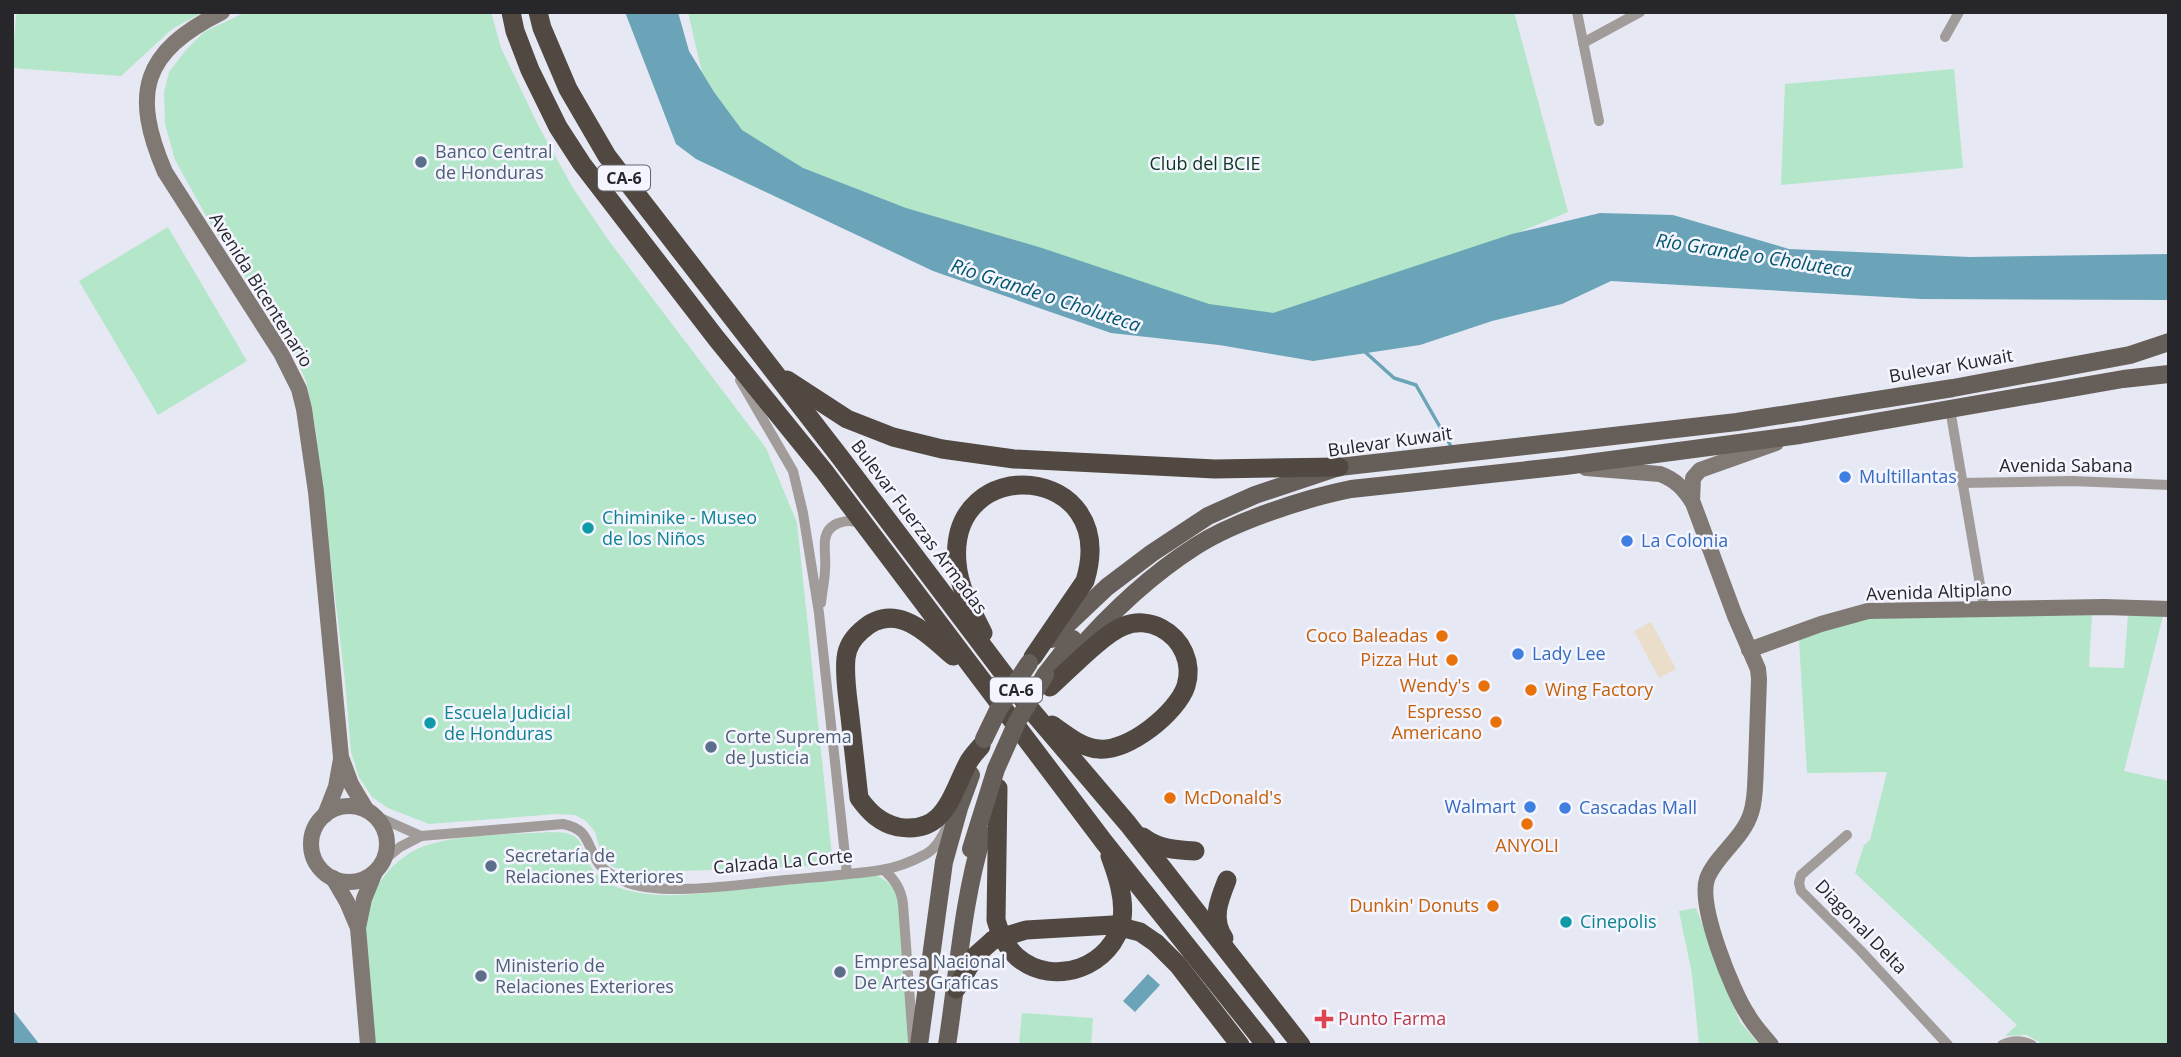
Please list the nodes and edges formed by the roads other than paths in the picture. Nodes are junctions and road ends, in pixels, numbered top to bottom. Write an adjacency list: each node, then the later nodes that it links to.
1 (222, 12): 34 (street, Avenida Bicentenario)
2 (511, 12): 10 (highway, CA-6)
3 (538, 12): 14 (highway, Bulevar Fuerzas Armadas / CA-6)
4 (1577, 12): 8 (street)
5 (1640, 12): 8 (street)
6 (1959, 12): 7 (street)
7 (1945, 37)
8 (1583, 43): 9 (street)
9 (1598, 121)
10 (716, 338): 23 (highway, CA-6); 26 (street)
11 (2169, 342): 13 (main road, Bulevar Kuwait)
12 (2169, 348): 13 (main road)
13 (2130, 355): 19 (main road, Bulevar Kuwait)
14 (770, 367): 19 (highway); 29 (highway, Bulevar Fuerzas Armadas / CA-6)
15 (2169, 372): 16 (main road)
16 (1950, 409): 17 (main road); 20 (street)
17 (1800, 435): 18 (main road); 22 (street)
18 (1565, 466): 22 (street); 31 (main road)
19 (1339, 467): 28 (main road, Bulevar Kuwait)
20 (1962, 483): 21 (street, Avenida Sabana); 25 (street)
21 (2169, 485)
22 (1693, 503): 27 (street)
23 (863, 524): 26 (street); 30 (highway, CA-6)
24 (2168, 605): 25 (street, Avenida Altiplano)
25 (1984, 608): 27 (street, Avenida Altiplano)
26 (819, 613): 46 (street)
27 (1749, 650): 61 (street)
28 (1031, 660): 29 (highway); 33 (main road, Bulevar Kuwait, bridge)
29 (998, 666): 32 (highway, Bulevar Fuerzas Armadas / CA-6)
30 (980, 679): 33 (highway); 42 (highway, CA-6)
31 (1047, 685): 32 (highway); 35 (main road); 57 (main road, bridge)
32 (1031, 710): 39 (highway, Bulevar Fuerzas Armadas / CA-6)
33 (983, 742): 38 (main road, Bulevar Kuwait)
34 (341, 757): 36 (street, Avenida Bicentenario); 37 (street, Avenida Bicentenario)
35 (998, 788): 42 (highway); 51 (main road)
36 (371, 813): 37 (street); 41 (street, Calzada La Corte); 44 (street)
37 (324, 815): 47 (street)
38 (957, 816): 45 (street, Calzada La Corte); 55 (main road, Bulevar Kuwait); 56 (main road)
39 (1128, 824): 43 (highway); 50 (highway, Bulevar Fuerzas Armadas / CA-6)
40 (1847, 835): 62 (street, Diagonal Delta)
41 (421, 836): 44 (street, Calzada La Corte); 46 (street, Calzada La Corte)
42 (1104, 842): 59 (highway, CA-6)
43 (1195, 851)
44 (379, 867): 47 (street); 49 (street)
45 (884, 870): 46 (street, Calzada La Corte); 54 (street)
46 (847, 874)
47 (333, 878): 49 (street)
48 (1227, 880): 50 (highway)
49 (358, 928): 53 (street)
50 (1254, 983): 60 (highway, Bulevar Fuerzas Armadas / CA-6)
51 (956, 989): 52 (highway, bridge); 58 (main road)
52 (1234, 1037)
53 (368, 1045)
54 (913, 1045)
55 (919, 1045)
56 (926, 1045)
57 (936, 1045)
58 (947, 1045)
59 (1266, 1045)
60 (1301, 1045)
61 (1771, 1045)
62 (1948, 1045)
63 (2002, 1045): 64 (street)
64 (2032, 1045)

